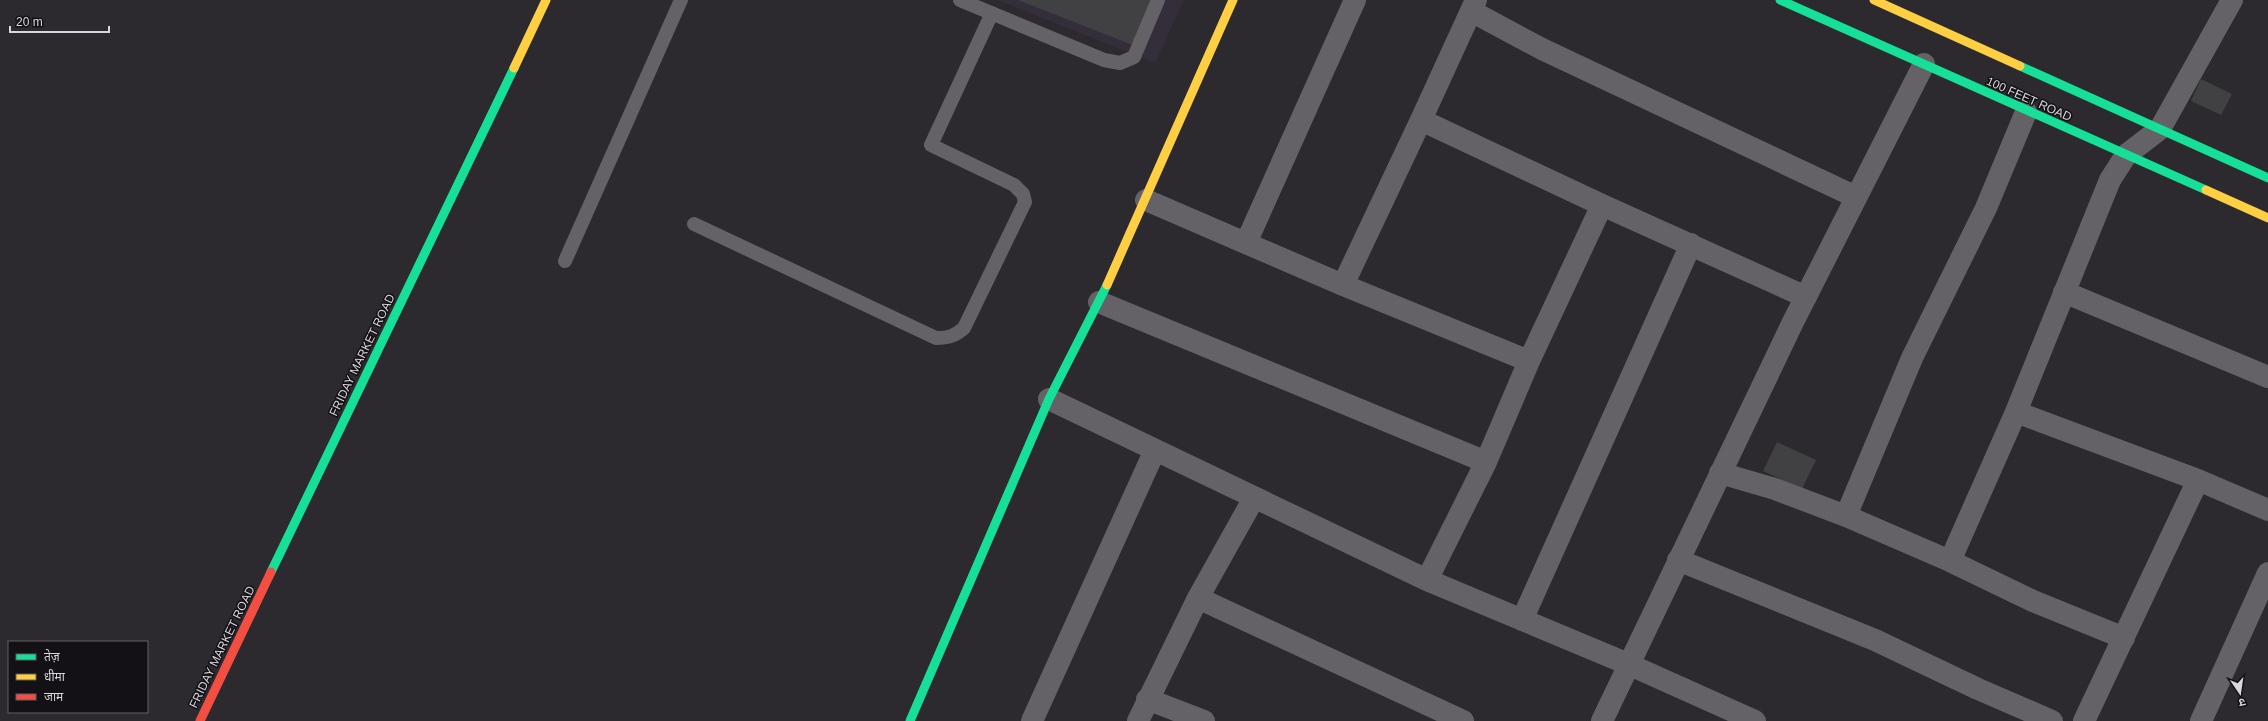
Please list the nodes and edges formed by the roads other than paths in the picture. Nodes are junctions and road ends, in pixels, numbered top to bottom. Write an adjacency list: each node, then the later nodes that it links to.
1 (546, 0): 50 (street, FRIDAY MARKET ROAD)
2 (681, 0): 25 (lane)
3 (960, 0): 11 (lane)
4 (1158, 0): 11 (lane)
5 (1233, 0): 19 (street)
6 (1355, 0): 23 (street)
7 (1780, 0): 12 (street, 100 FEET ROAD)
8 (1874, 0): 15 (street)
9 (2232, 0): 15 (street)
10 (1474, 6): 14 (street); 18 (street)
11 (992, 13): 22 (lane)
12 (1924, 64): 13 (street, 100 FEET ROAD); 18 (street)
13 (2026, 112): 16 (street, 100 FEET ROAD); 40 (street)
14 (1421, 120): 20 (street); 26 (street)
15 (2160, 129): 16 (street); 17 (street)
16 (2126, 155): 21 (street, 100 FEET ROAD); 27 (street)
17 (2268, 178)
18 (1856, 197): 28 (street)
19 (1146, 200): 23 (street); 29 (street)
20 (1602, 205): 24 (street); 30 (street)
21 (2268, 218)
22 (694, 224)
23 (1246, 243): 26 (street)
24 (1690, 244): 28 (street); 46 (street)
25 (565, 261)
26 (1343, 286): 30 (street)
27 (2064, 292): 31 (street); 33 (street)
28 (1806, 297): 36 (street)
29 (1098, 302): 32 (street); 35 (street)
30 (1529, 360): 35 (street)
31 (2268, 377)
32 (1049, 399): 34 (street); 51 (street)
33 (2016, 412): 37 (street); 42 (street)
34 (1155, 450): 38 (street); 52 (street)
35 (1486, 462): 44 (street)
36 (1720, 473): 40 (street); 41 (street)
37 (2198, 480): 39 (street); 47 (street)
38 (1254, 498): 44 (street); 45 (street)
39 (2268, 510)
40 (1846, 516): 42 (street)
41 (1678, 560): 48 (street); 58 (street)
42 (1950, 561): 47 (street)
43 (2268, 573): 60 (street)
44 (1427, 580): 46 (street)
45 (1198, 598): 49 (street); 55 (street)
46 (1522, 620): 48 (street)
47 (2124, 638): 59 (street)
48 (1628, 664): 56 (street); 57 (street)
49 (1147, 699): 53 (street); 54 (street)
50 (200, 721)
51 (910, 721)
52 (1032, 721)
53 (1138, 721)
54 (1204, 721)
55 (1464, 721)
56 (1602, 721)
57 (1755, 721)
58 (2052, 721)
59 (2084, 721)
60 (2201, 721)

